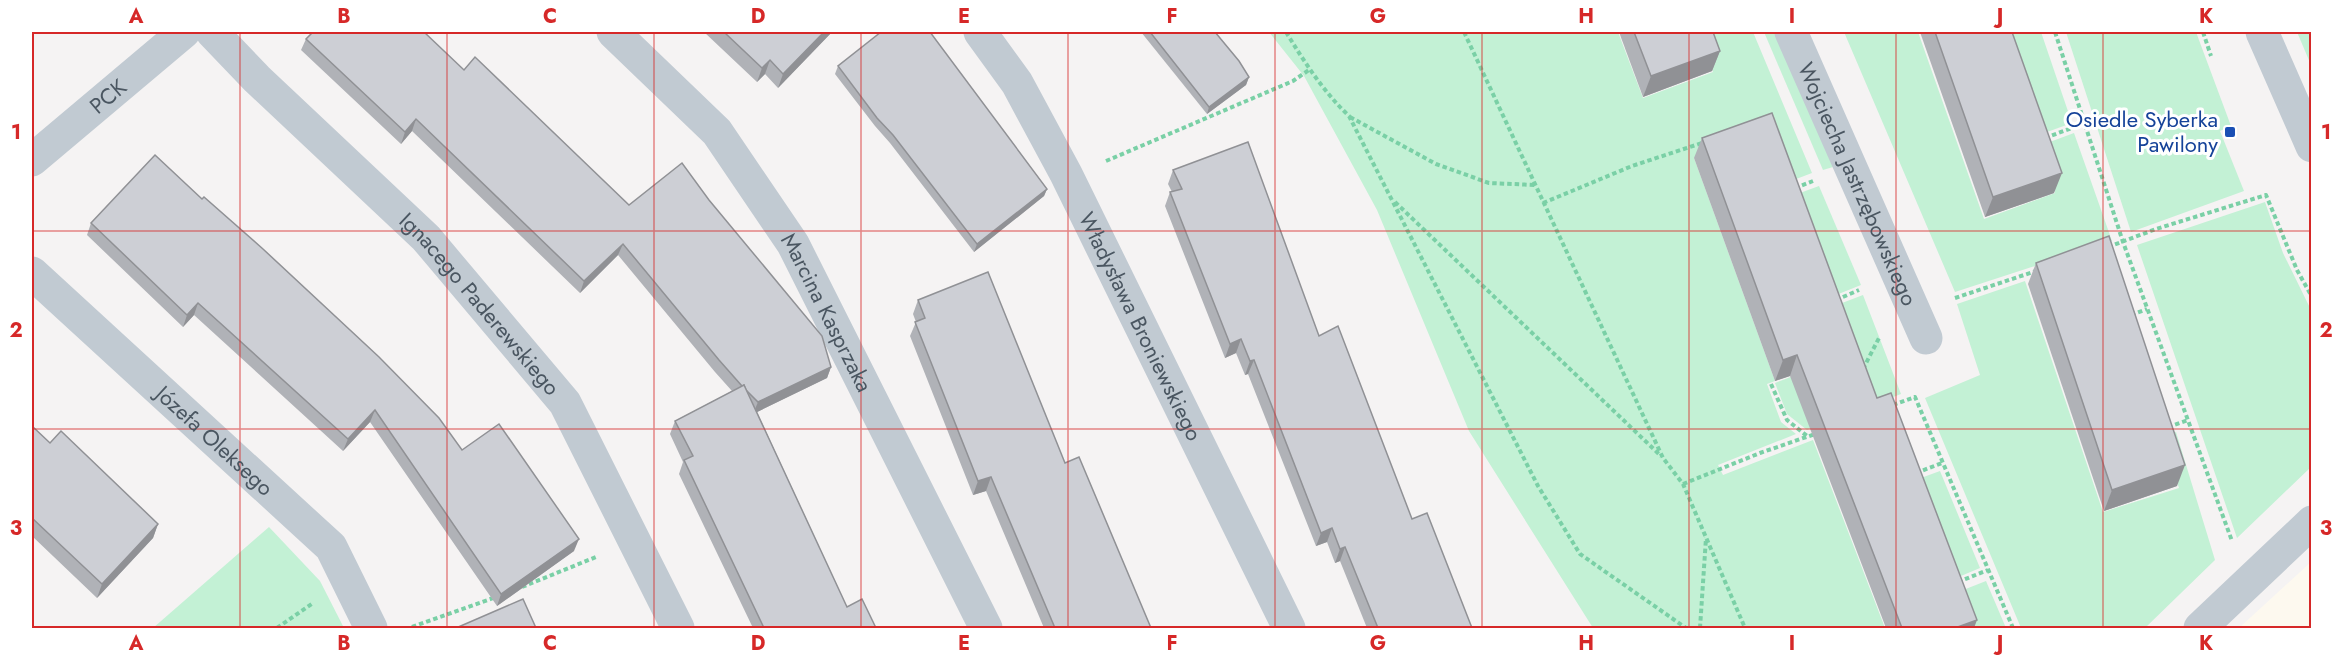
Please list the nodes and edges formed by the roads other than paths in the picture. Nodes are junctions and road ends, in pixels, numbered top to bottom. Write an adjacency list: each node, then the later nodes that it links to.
1 (212, 32): 13 (street, Ignacego Paderewskiego)
2 (613, 32): 14 (street, Marcina Kasprzaka)
3 (980, 32): 15 (street, Władysława Broniewskiego)
4 (1791, 32): 10 (street, Wojciecha Jastrzębowskiego)
5 (2262, 32): 7 (street)
6 (163, 38): 8 (street, PCK)
7 (2312, 146)
8 (32, 160)
9 (32, 273): 12 (street, Józefa Oleksego)
10 (1926, 338)
11 (2312, 522): 16 (street)
12 (371, 628)
13 (678, 628)
14 (986, 628)
15 (1289, 628)
16 (2200, 628)

